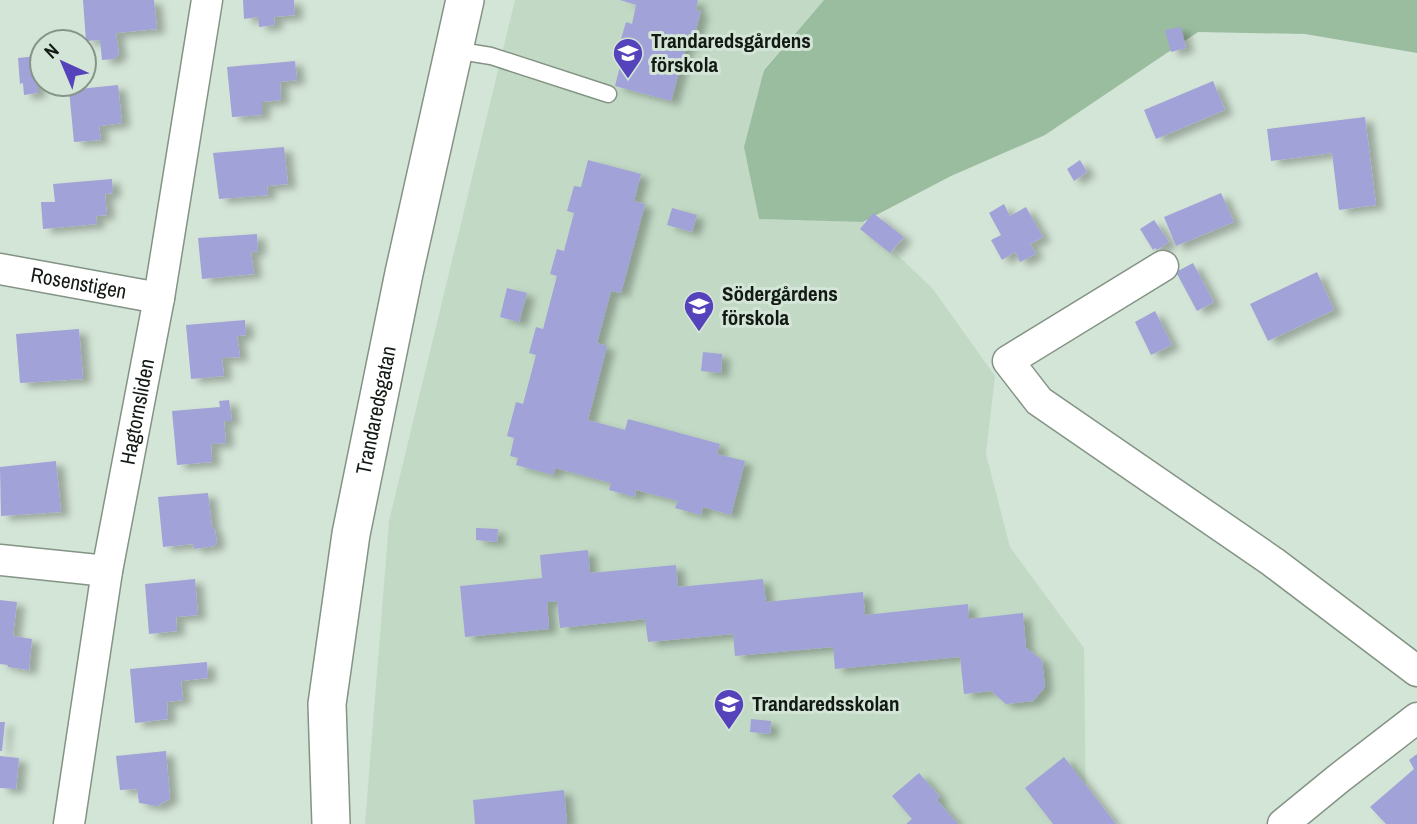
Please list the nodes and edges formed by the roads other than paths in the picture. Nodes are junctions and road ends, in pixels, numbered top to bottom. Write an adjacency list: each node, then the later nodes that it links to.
1 (207, 0): 7 (street, Hagtornsliden)
2 (466, 0): 3 (street, Trandaredsgatan)
3 (454, 50): 4 (lane); 13 (street, Trandaredsgatan)
4 (608, 94)
5 (1163, 266): 10 (street)
6 (0, 268): 7 (street, Rosenstigen)
7 (159, 298): 9 (street, Hagtornsliden)
8 (0, 560): 9 (street)
9 (107, 571): 12 (street, Hagtornsliden)
10 (1417, 671)
11 (1417, 718): 14 (street)
12 (69, 824)
13 (331, 824)
14 (1283, 824)

